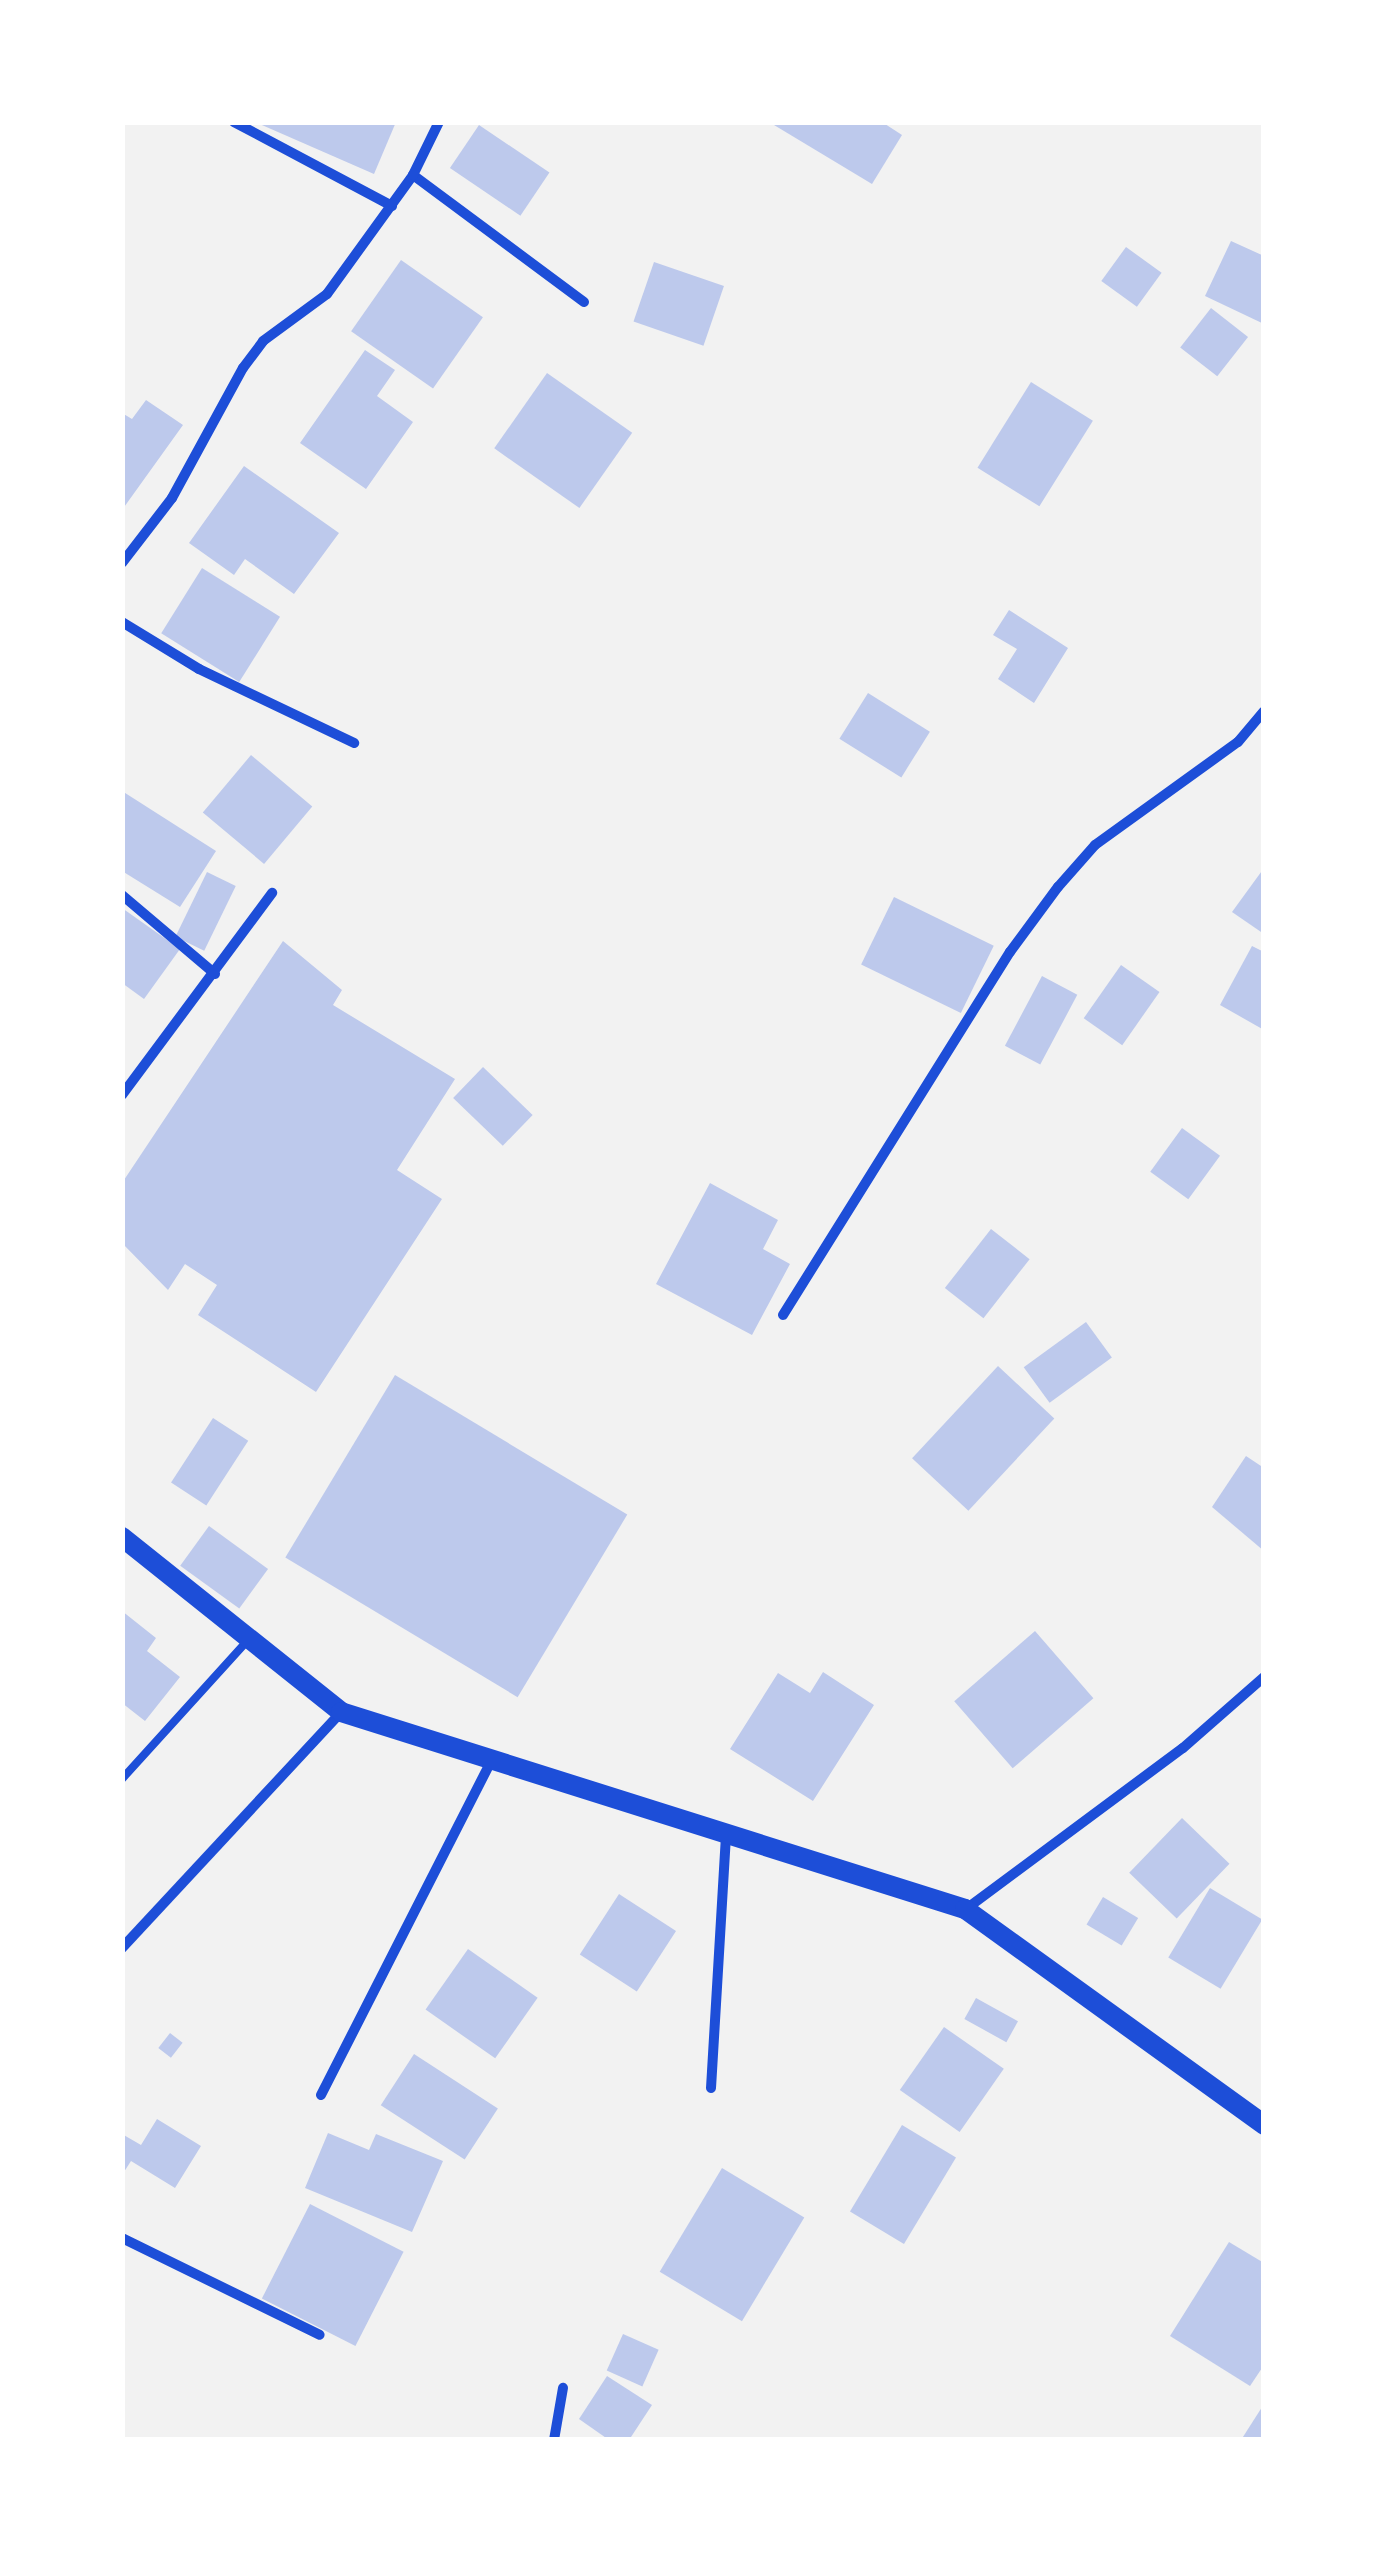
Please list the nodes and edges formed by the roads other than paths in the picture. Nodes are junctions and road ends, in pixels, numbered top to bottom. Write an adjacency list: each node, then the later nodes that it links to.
1 (234, 122): 4 (street)
2 (439, 122): 3 (street)
3 (413, 175): 4 (street); 5 (street)
4 (392, 206): 6 (street)
5 (584, 302)
6 (122, 564)
7 (122, 622): 9 (street)
8 (1264, 711): 14 (street)
9 (354, 743)
10 (272, 893): 12 (street)
11 (122, 894): 12 (street)
12 (215, 974): 13 (street)
13 (122, 1096)
14 (784, 1315)
15 (122, 1536): 16 (main road)
16 (250, 1640): 18 (main road); 20 (lane)
17 (1264, 1677): 22 (street)
18 (342, 1712): 19 (main road); 23 (street)
19 (494, 1758): 21 (main road); 25 (street)
20 (122, 1779)
21 (726, 1829): 22 (main road); 24 (street)
22 (966, 1909): 26 (main road)
23 (122, 1948)
24 (711, 2088)
25 (322, 2095)
26 (1264, 2125)
27 (122, 2238): 28 (street)
28 (320, 2336)
29 (563, 2388): 30 (street)
30 (554, 2440)

